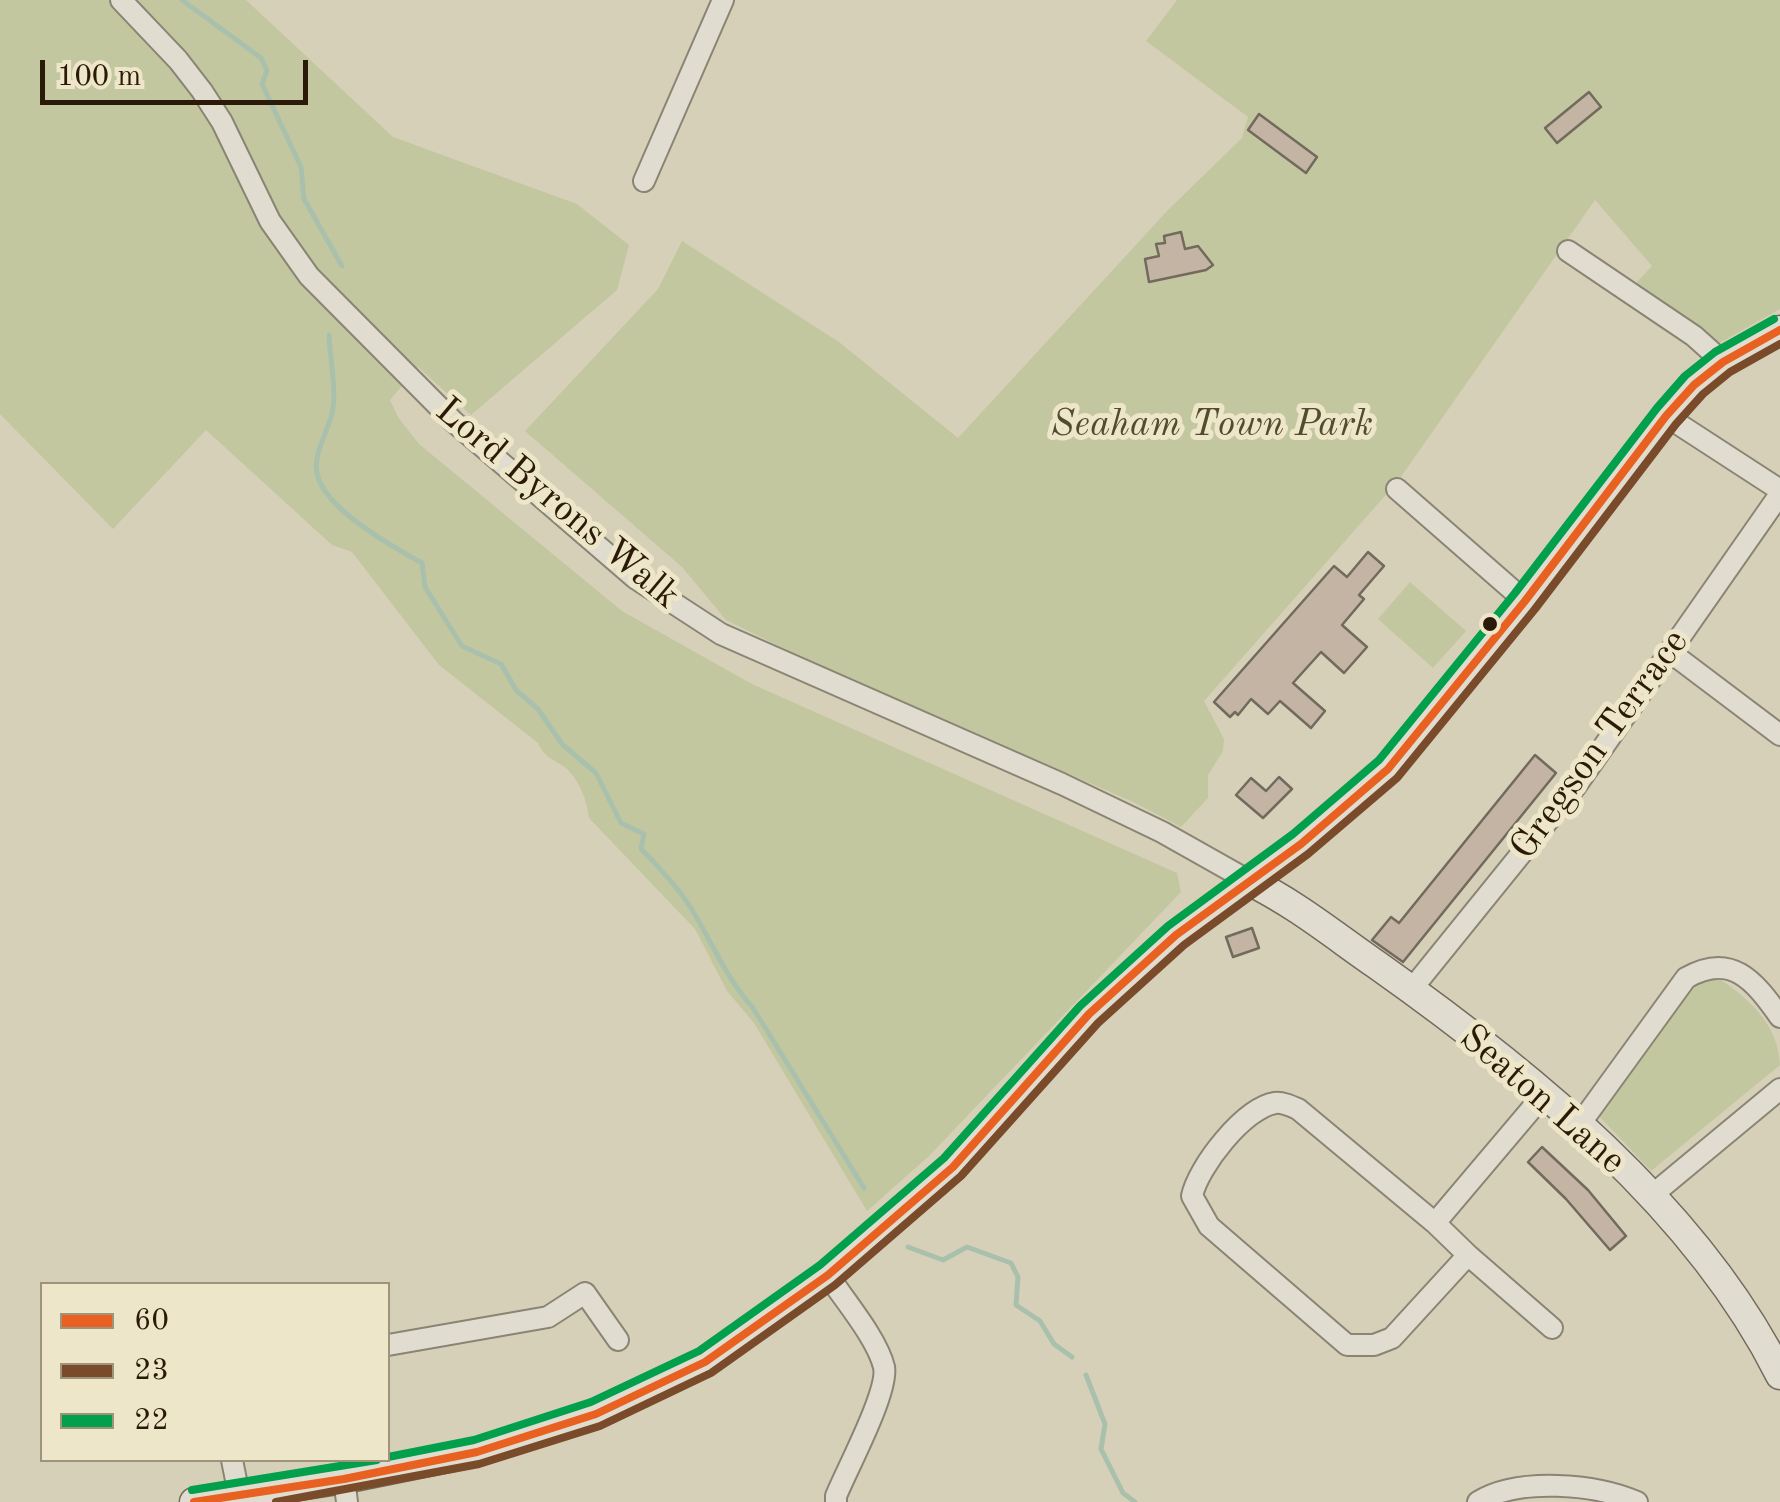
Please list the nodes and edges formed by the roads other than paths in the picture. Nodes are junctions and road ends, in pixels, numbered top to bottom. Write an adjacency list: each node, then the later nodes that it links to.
1 (120, 0): 13 (street, Lord Byrons Walk)
2 (723, 0): 3 (street)
3 (644, 182)
4 (1568, 251): 6 (street)
5 (1780, 330): 6 (main road)
6 (1724, 362): 7 (main road)
7 (1666, 416): 9 (street); 10 (main road)
8 (1397, 489): 10 (street)
9 (1780, 492): 11 (street, Gregson Terrace)
10 (1525, 601): 13 (main road)
11 (1670, 652): 12 (street); 14 (street, Gregson Terrace)
12 (1780, 735)
13 (1250, 882): 14 (main road, Seaton Lane); 22 (main road)
14 (1411, 990): 17 (main road, Seaton Lane)
15 (1780, 1017): 18 (street)
16 (1780, 1089): 19 (street)
17 (1544, 1092): 18 (main road, Seaton Lane); 20 (street)
18 (1580, 1124): 19 (main road, Seaton Lane)
19 (1651, 1196): 26 (main road, Seaton Lane)
20 (1436, 1223): 21 (street); 21 (street)
21 (1468, 1255): 23 (street)
22 (838, 1266): 28 (main road); 31 (street)
23 (1552, 1328)
24 (618, 1340): 25 (street)
25 (390, 1345)
26 (1778, 1364)
27 (232, 1462): 29 (street)
28 (346, 1490): 29 (main road)
29 (238, 1495): 30 (main road)
30 (194, 1502)
31 (836, 1502)
32 (1478, 1502): 33 (street)
33 (1637, 1502)

